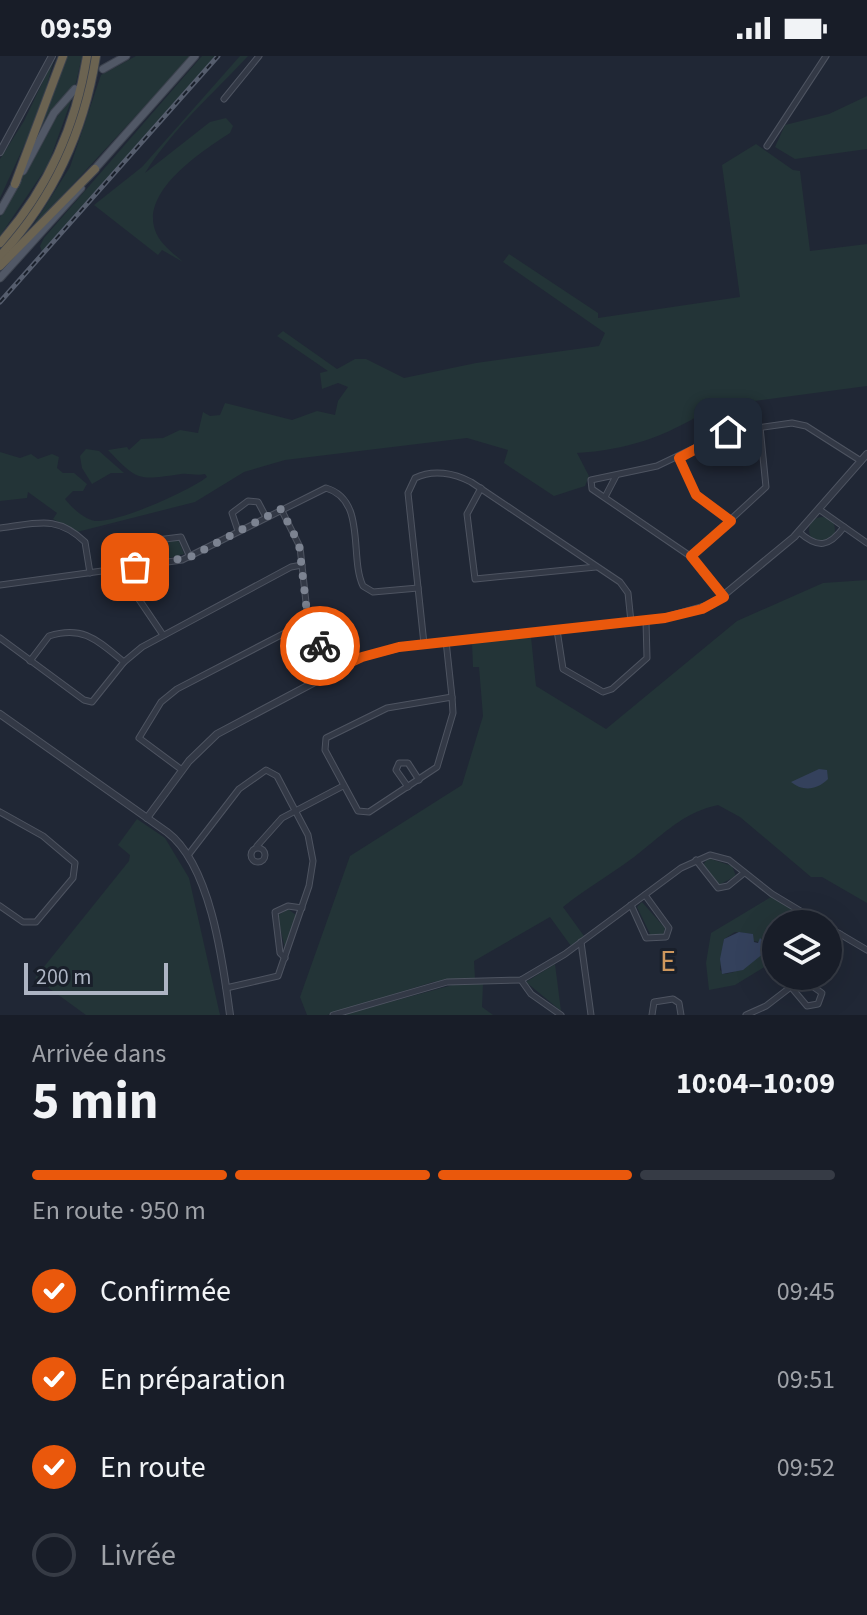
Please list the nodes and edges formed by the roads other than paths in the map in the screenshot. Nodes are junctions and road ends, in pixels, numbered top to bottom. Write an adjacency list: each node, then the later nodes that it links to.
1 (52, 56): 13 (street)
2 (63, 56): 15 (highway)
3 (87, 56): 17 (highway)
4 (96, 56): 18 (highway)
5 (126, 56): 9 (main road)
6 (195, 56): 14 (main road)
7 (259, 56): 11 (street)
8 (826, 56): 12 (street)
9 (103, 69)
10 (75, 89): 15 (main road)
11 (224, 99)
12 (767, 146)
13 (0, 152)
14 (95, 169): 19 (highway); 20 (main road)
15 (15, 184): 16 (main road)
16 (0, 211)
17 (0, 243)
18 (0, 256)
19 (0, 266)
20 (0, 278)
21 (760, 427): 23 (street); 24 (street); 31 (street)
22 (867, 454): 24 (street)
23 (679, 458): 25 (street); 31 (street)
24 (861, 461): 29 (street)
25 (616, 476): 27 (street); 27 (street)
26 (481, 488): 41 (street); 41 (street); 45 (street)
27 (605, 497): 37 (street)
28 (281, 509): 30 (street); 40 (street); 45 (street)
29 (820, 510): 32 (street); 35 (street)
30 (266, 517): 34 (street); 34 (street)
31 (731, 521): 37 (street)
32 (844, 527): 35 (street); 36 (street)
33 (0, 528): 43 (street)
34 (238, 531): 38 (street)
35 (799, 532): 46 (street)
36 (867, 543)
37 (691, 556): 46 (street)
38 (190, 557): 39 (street); 39 (street)
39 (153, 565): 42 (street)
40 (302, 565): 47 (street); 51 (street)
41 (597, 566): 49 (street)
42 (130, 568): 43 (street); 51 (street)
43 (90, 573): 44 (street)
44 (0, 585)
45 (418, 588): 54 (street)
46 (724, 597): 48 (street)
47 (308, 621): 57 (street); 60 (street)
48 (646, 621): 49 (street); 50 (street)
49 (631, 622): 50 (street)
50 (557, 630): 53 (street)
51 (163, 635): 56 (street)
52 (0, 638): 55 (street)
53 (446, 641): 54 (street); 58 (street)
54 (424, 644): 57 (street)
55 (30, 661): 56 (street); 56 (street)
56 (124, 662)
57 (332, 671): 60 (street)
58 (452, 697): 61 (street); 62 (street)
59 (0, 714): 66 (street)
60 (182, 770): 66 (street)
61 (419, 780): 63 (street); 63 (street)
62 (344, 786): 63 (street); 64 (street)
63 (408, 787)
64 (295, 811): 67 (street); 68 (street); 74 (street)
65 (0, 812): 73 (street)
66 (147, 818): 68 (street)
67 (257, 846)
68 (189, 854): 81 (street)
69 (696, 860): 70 (street); 70 (street); 71 (street)
70 (744, 873): 75 (street)
71 (645, 895): 72 (street); 72 (street)
72 (631, 905): 77 (street)
73 (0, 906)
74 (302, 908): 79 (street); 79 (street)
75 (801, 910)
76 (842, 935): 78 (street)
77 (581, 942): 80 (street); 88 (street)
78 (867, 950)
79 (285, 958): 81 (street)
80 (521, 980): 86 (street); 87 (street)
81 (226, 988): 85 (street)
82 (787, 990): 91 (street)
83 (794, 990): 84 (street)
84 (819, 990)
85 (230, 1015)
86 (333, 1015)
87 (561, 1015)
88 (591, 1015)
89 (652, 1015): 90 (street)
90 (681, 1015)
91 (746, 1015)

